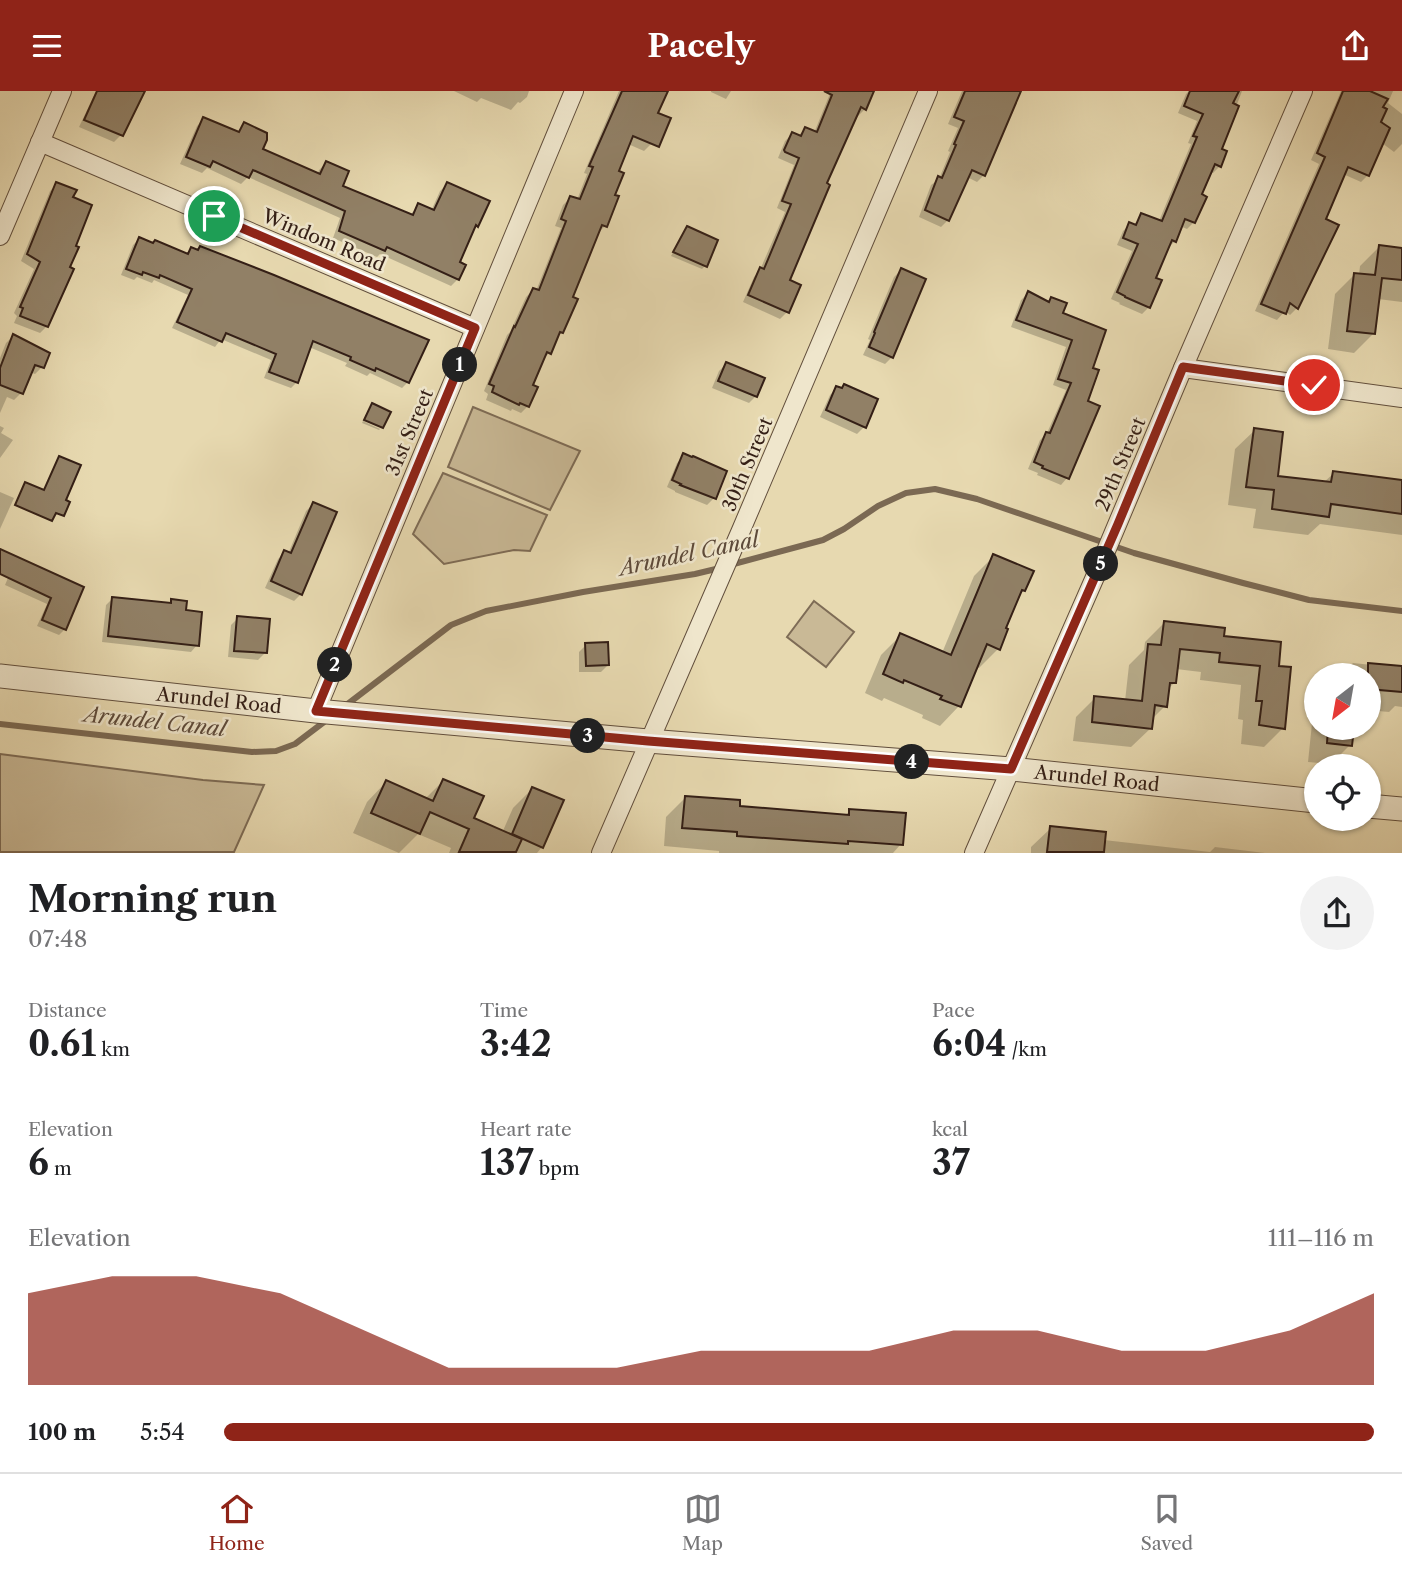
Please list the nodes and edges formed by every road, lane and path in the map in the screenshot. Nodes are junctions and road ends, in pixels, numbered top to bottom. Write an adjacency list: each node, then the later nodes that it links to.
1 (62, 91): 5 (street)
2 (574, 91): 7 (street, 31st Street)
3 (928, 91): 12 (street, 30th Street)
4 (1303, 91): 8 (street, 29th Street)
5 (40, 142): 6 (street); 7 (street, Windom Road)
6 (0, 236)
7 (475, 328): 11 (street, 31st Street)
8 (1183, 367): 9 (street); 13 (street, 29th Street)
9 (1402, 398)
10 (0, 676): 11 (street, Arundel Road)
11 (316, 711): 12 (street, Arundel Road)
12 (648, 741): 13 (street, Arundel Road); 17 (street, 30th Street)
13 (1011, 769): 14 (street, Arundel Road); 18 (street, 29th Street)
14 (1304, 800)
15 (1381, 808): 16 (street)
16 (1402, 810)
17 (601, 852)
18 (974, 852)

